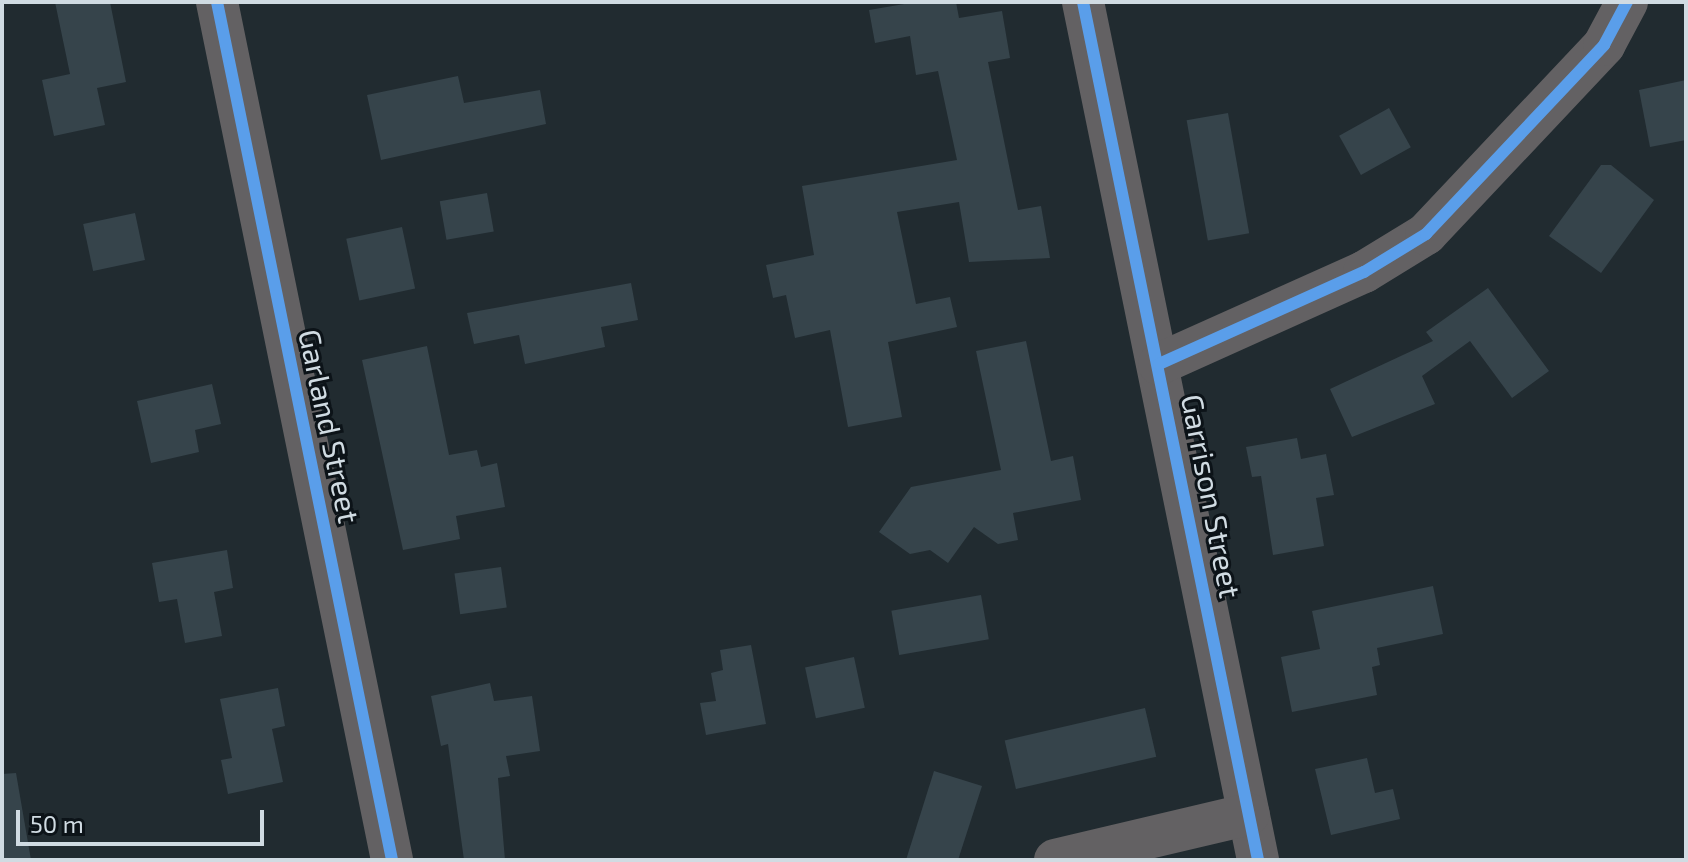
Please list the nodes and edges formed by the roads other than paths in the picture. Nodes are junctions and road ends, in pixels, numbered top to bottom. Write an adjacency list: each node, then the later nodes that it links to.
1 (217, 2): 6 (street, Garland Street)
2 (1083, 2): 4 (street, Garrison Street)
3 (1627, 2): 4 (street)
4 (1159, 364): 5 (street, Garrison Street)
5 (1249, 814): 7 (street); 8 (street, Garrison Street)
6 (392, 860)
7 (1055, 860)
8 (1258, 860)

